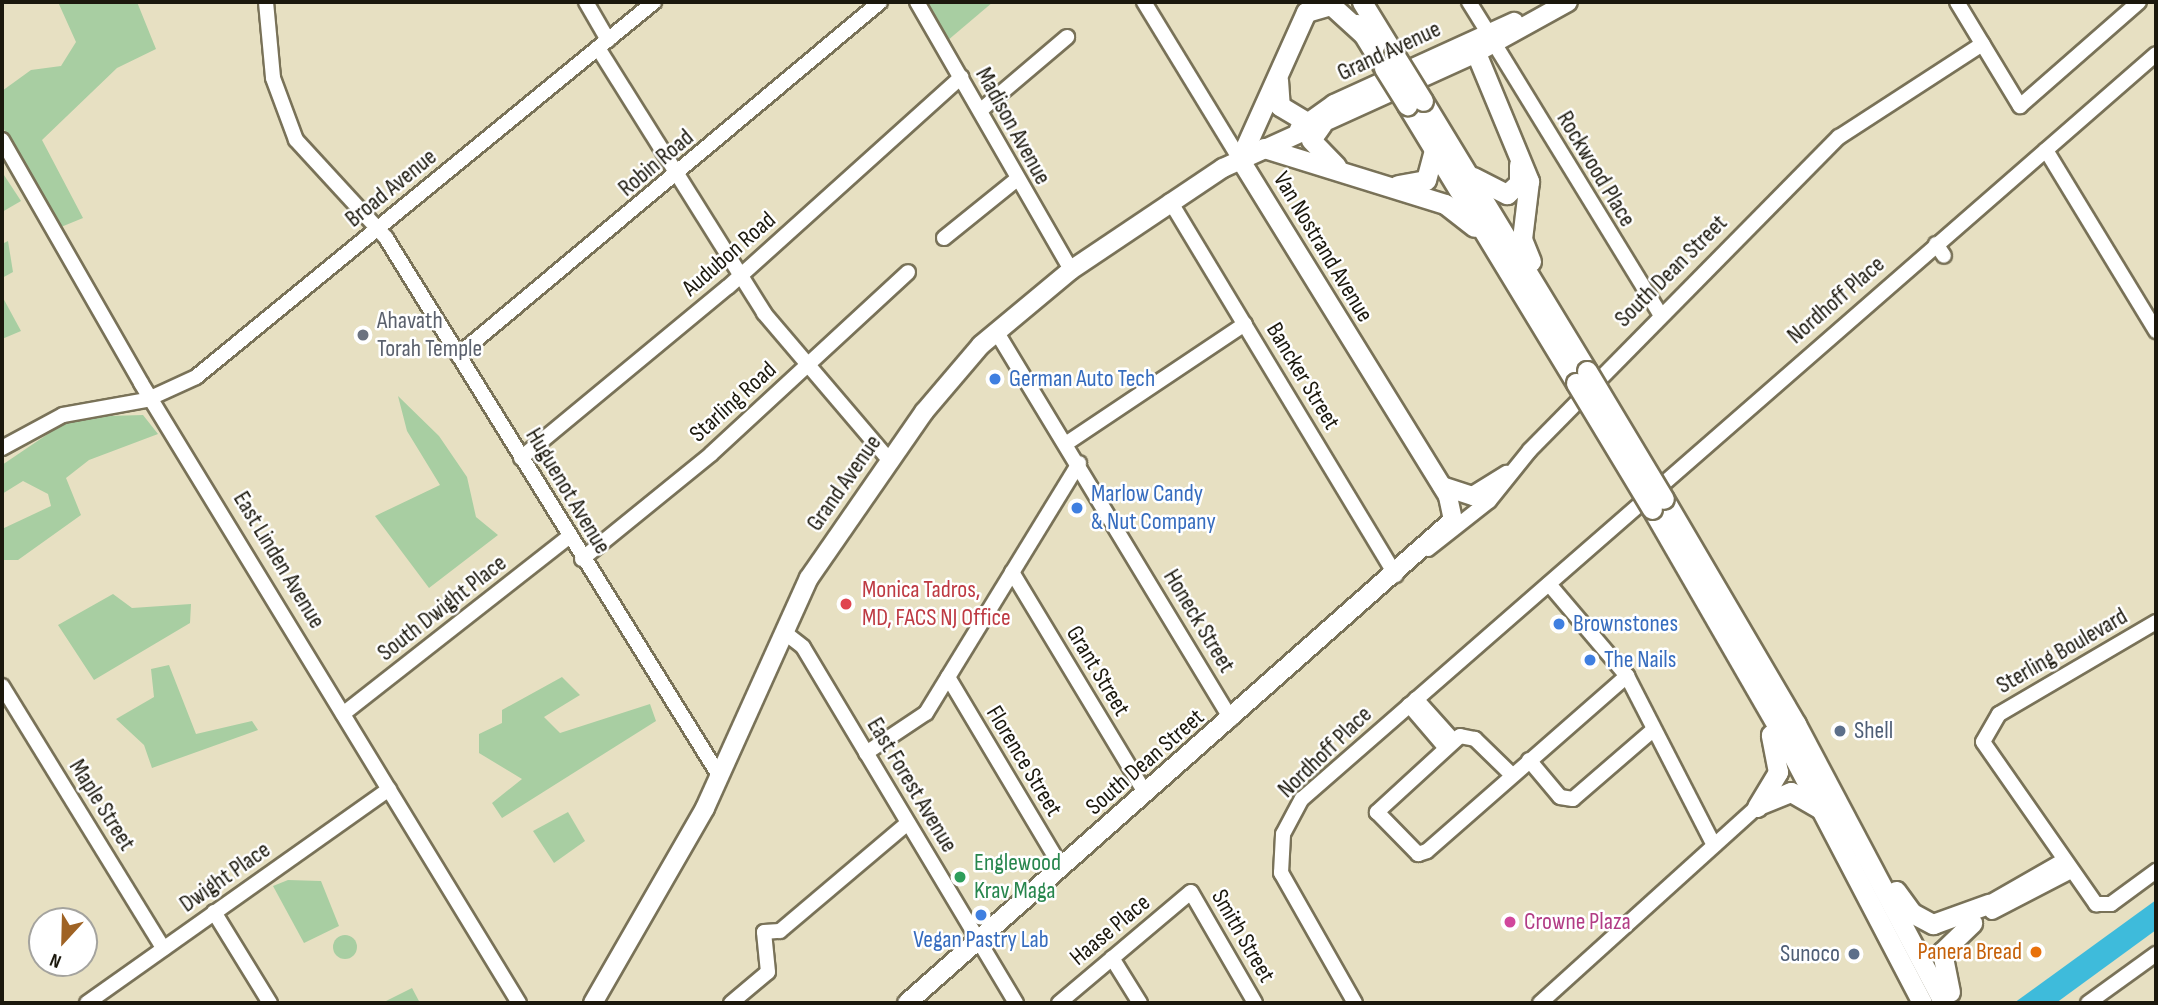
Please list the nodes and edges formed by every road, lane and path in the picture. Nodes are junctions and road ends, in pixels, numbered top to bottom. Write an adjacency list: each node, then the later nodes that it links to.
1 (586, 2): 18 (street)
2 (654, 2): 18 (street, Broad Avenue)
3 (880, 2): 36 (street, Robin Road)
4 (917, 2): 24 (street, Madison Avenue)
5 (1144, 2): 33 (street, Van Nostrand Avenue)
6 (1344, 2): 15 (highway)
7 (1362, 2): 22 (highway)
8 (1469, 2): 17 (street, Rockwood Place)
9 (1568, 2): 17 (main road, Grand Avenue)
10 (1957, 2): 19 (street)
11 (2139, 2): 19 (street)
12 (270, 4): 40 (street, Huguenot Avenue)
13 (1299, 4): 14 (highway)
14 (1295, 31): 15 (highway); 23 (highway)
15 (1363, 34): 22 (highway)
16 (1067, 37): 26 (street)
17 (1491, 38): 20 (main road, Grand Avenue); 27 (main road, Grand Avenue); 49 (street, Rockwood Place)
18 (603, 44): 36 (street); 40 (street, Broad Avenue)
19 (1982, 44): 49 (street, South Dean Street)
20 (1476, 52): 27 (main road, Grand Avenue); 32 (highway)
21 (2156, 54): 30 (street, Nordhoff Place)
22 (1389, 61): 25 (highway, bridge)
23 (1279, 76): 27 (highway); 33 (highway)
24 (961, 77): 26 (street, Madison Avenue); 47 (street, Audubon Road)
25 (1415, 103): 31 (highway); 35 (highway)
26 (981, 110): 37 (street, Madison Avenue)
27 (1308, 126): 29 (main road, Grand Avenue); 34 (highway)
28 (2, 140): 56 (street, East Linden Avenue)
29 (1264, 148): 33 (main road, Grand Avenue); 34 (highway)
30 (2046, 149): 43 (street, Nordhoff Place); 52 (street)
31 (1434, 150): 38 (highway); 42 (highway)
32 (1518, 157): 35 (highway); 48 (highway)
33 (1240, 159): 39 (main road, Grand Avenue); 63 (main road, Van Nostrand Avenue)
34 (1343, 169): 38 (highway)
35 (1466, 172): 48 (highway)
36 (678, 175): 47 (street); 53 (street, Robin Road)
37 (1016, 180): 41 (street); 45 (street, Madison Avenue)
38 (1382, 182): 42 (highway)
39 (1170, 201): 45 (main road, Grand Avenue); 50 (street, Bancker Street)
40 (377, 228): 53 (street, Huguenot Avenue); 56 (street, Broad Avenue)
41 (944, 238)
42 (1491, 244): 55 (highway)
43 (1936, 244): 44 (street); 71 (street, Nordhoff Place)
44 (1944, 256)
45 (1072, 270): 51 (main road, Grand Avenue)
46 (908, 272): 54 (street, Starling Road)
47 (742, 274): 54 (street); 59 (street, Audubon Road)
48 (1552, 313): 55 (highway)
49 (1661, 316): 62 (street, South Dean Street)
50 (1245, 324): 57 (street); 70 (street, Bancker Street)
51 (996, 331): 57 (street, Honeck Street); 60 (main road, Grand Avenue)
52 (2156, 331)
53 (458, 355): 59 (street, Huguenot Avenue)
54 (806, 367): 60 (street); 68 (street, Starling Road)
55 (1581, 377): 64 (highway, bridge)
56 (151, 399): 58 (street, Broad Avenue); 79 (street, East Linden Avenue)
57 (1067, 443): 61 (street, Honeck Street)
58 (2, 448)
59 (521, 458): 66 (street, Huguenot Avenue)
60 (889, 460): 73 (main road, Grand Avenue)
61 (1079, 463): 69 (street); 80 (street, Honeck Street)
62 (1507, 475): 63 (main road); 67 (street, South Dean Street)
63 (1441, 485): 65 (main road, Van Nostrand Avenue)
64 (1658, 504): 74 (highway); 93 (highway)
65 (1452, 520): 67 (main road, South Dean Street)
66 (569, 537): 68 (street, Huguenot Avenue); 79 (street, South Dwight Place)
67 (1416, 557): 70 (main road, South Dean Street)
68 (582, 559): 86 (street, Huguenot Avenue)
69 (1012, 572): 76 (street); 88 (street, Grant Street)
70 (1396, 575): 80 (main road, South Dean Street)
71 (1549, 584): 75 (street); 78 (street, Nordhoff Place)
72 (2156, 622): 94 (street, Sterling Boulevard)
73 (784, 632): 83 (street, East Forest Avenue); 86 (main road, Grand Avenue)
74 (1748, 672): 89 (highway); 90 (highway)
75 (1627, 676): 81 (street); 84 (street)
76 (948, 677): 83 (street); 95 (street, Florence Street)
77 (2, 686): 101 (street, Maple Street)
78 (1413, 702): 82 (street); 114 (street, Nordhoff Place)
79 (343, 714): 87 (street, East Linden Avenue)
80 (1231, 719): 88 (main road, South Dean Street)
81 (1653, 730): 84 (street); 92 (street)
82 (1448, 743): 85 (street); 85 (street)
83 (866, 752): 91 (street, East Forest Avenue)
84 (1529, 760): 85 (street)
85 (1512, 775)
86 (720, 777): 107 (main road, Grand Avenue)
87 (389, 789): 99 (street, Dwight Place); 106 (street, East Linden Avenue)
88 (1146, 794): 95 (main road, South Dean Street)
89 (1757, 807): 90 (highway); 92 (street)
90 (1823, 811): 116 (highway)
91 (908, 823): 100 (street, East Forest Avenue); 108 (street)
92 (1714, 845): 115 (street)
93 (1860, 846): 98 (highway); 117 (highway)
94 (2068, 866): 96 (street, Sterling Boulevard); 98 (street)
95 (1062, 868): 100 (main road, South Dean Street)
96 (2156, 871)
97 (1191, 892): 103 (street, Haase Place); 113 (street, Smith Street)
98 (1990, 908): 118 (highway)
99 (214, 912): 101 (street, Dwight Place); 105 (street)
100 (979, 942): 109 (main road, South Dean Street); 110 (street, East Forest Avenue)
101 (163, 948): 104 (street, Dwight Place)
102 (2156, 954): 119 (street)
103 (1112, 958): 111 (street, Haase Place); 112 (street)
104 (87, 1003)
105 (270, 1003)
106 (519, 1003)
107 (593, 1003)
108 (731, 1003)
109 (907, 1003)
110 (1016, 1003)
111 (1059, 1003)
112 (1139, 1003)
113 (1255, 1003)
114 (1355, 1003)
115 (1540, 1003)
116 (1922, 1003)
117 (1944, 1003)
118 (1953, 1003)
119 (2088, 1003)

